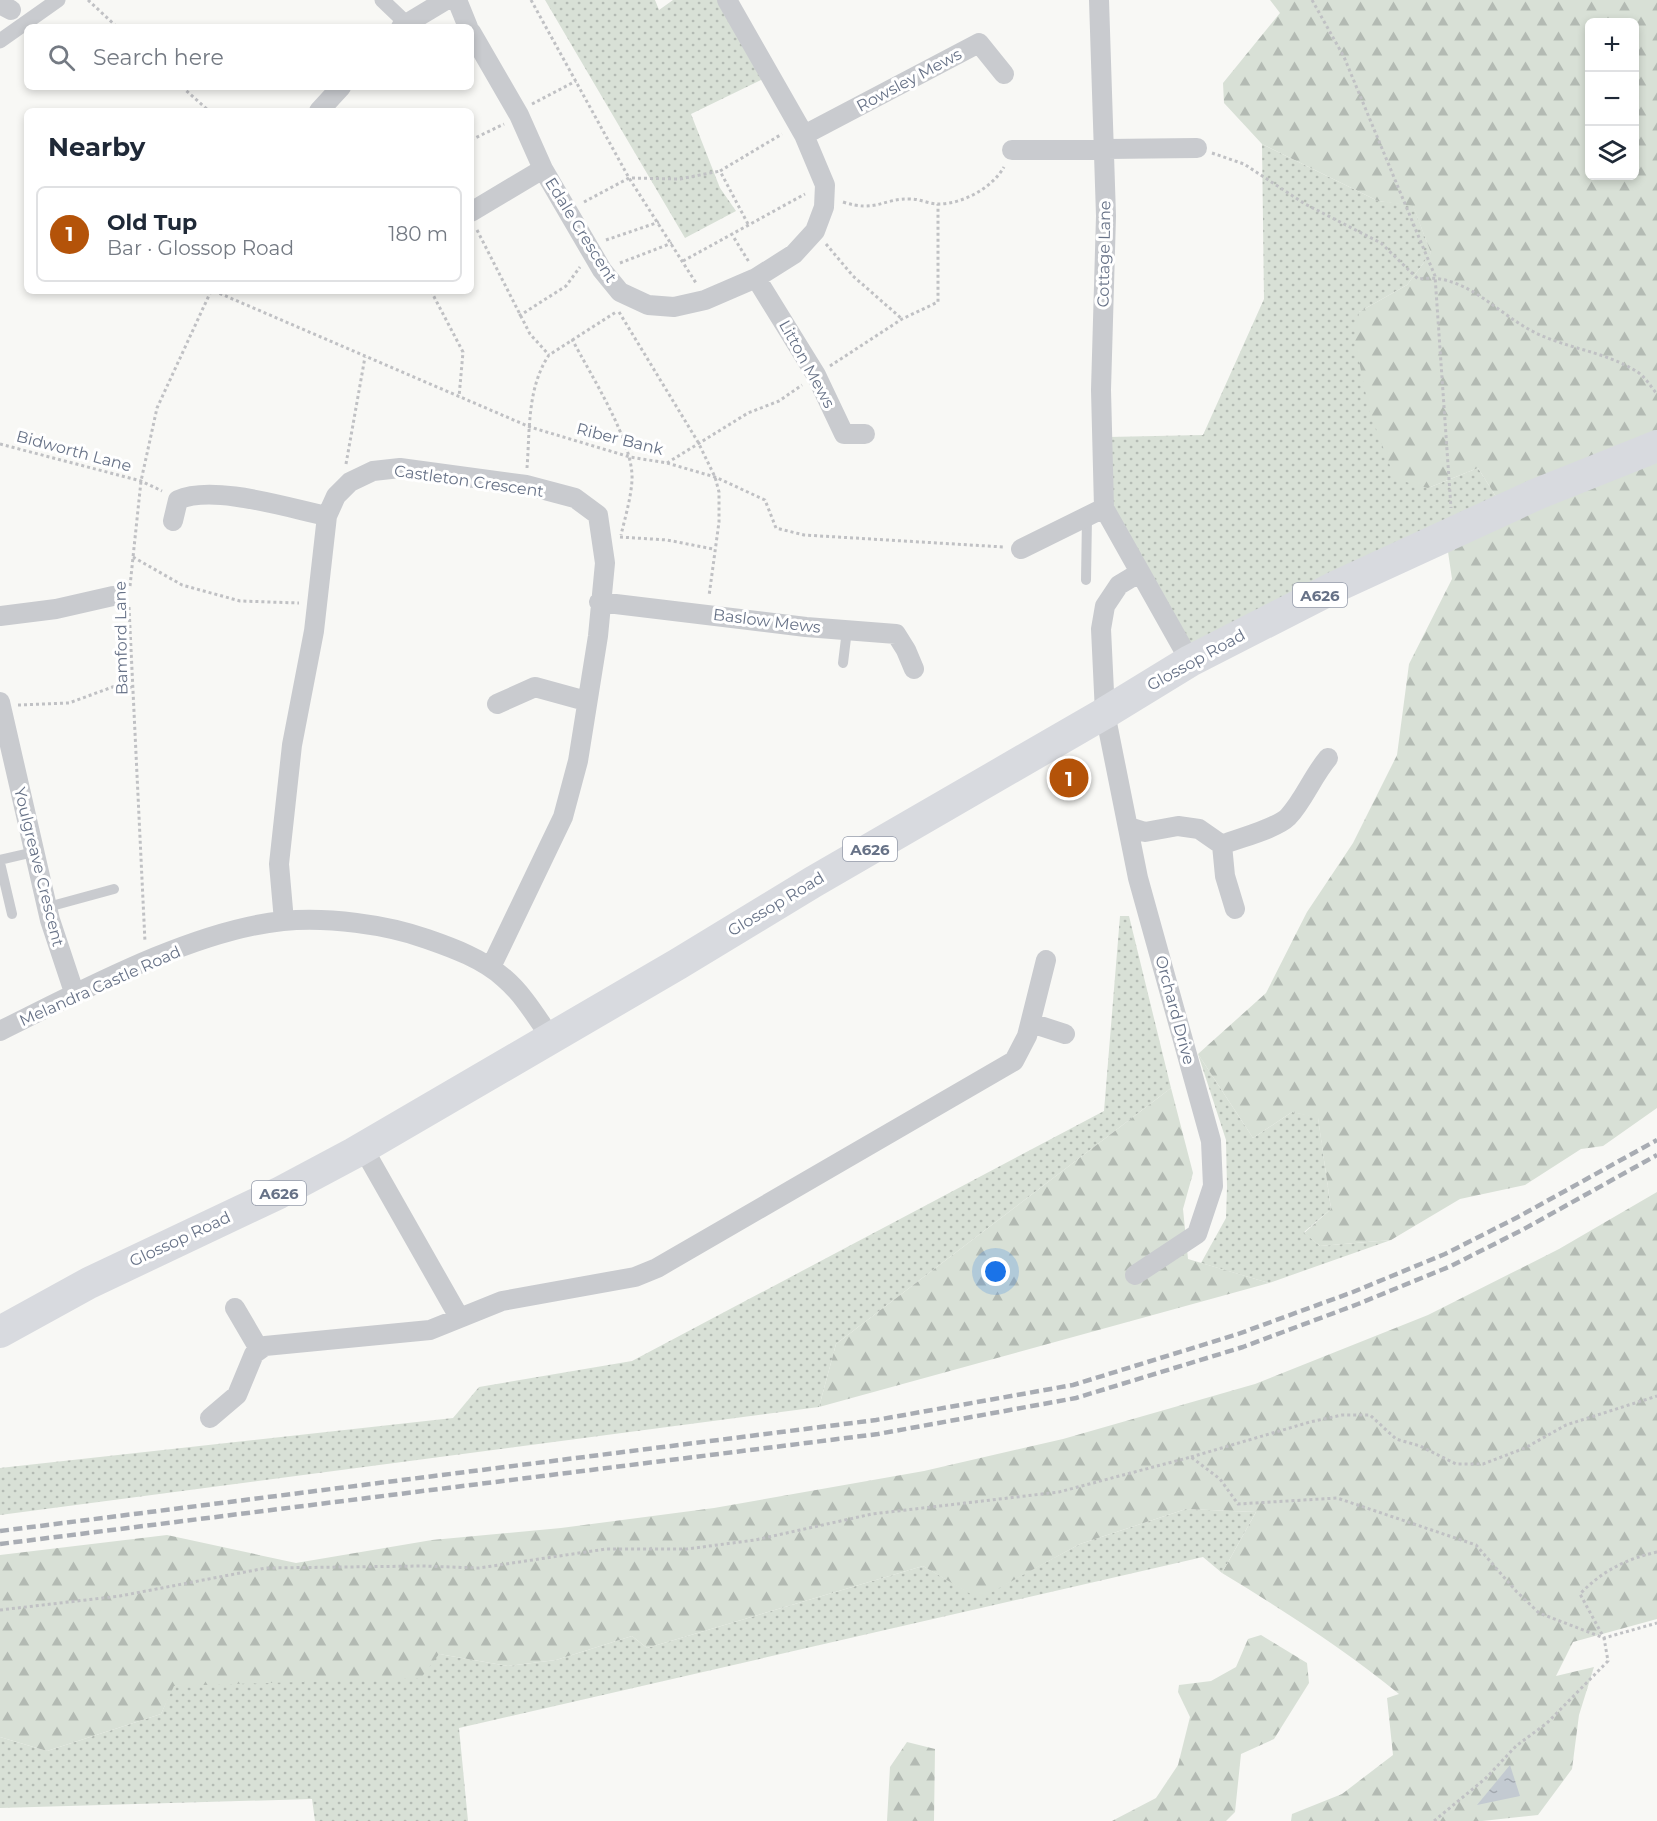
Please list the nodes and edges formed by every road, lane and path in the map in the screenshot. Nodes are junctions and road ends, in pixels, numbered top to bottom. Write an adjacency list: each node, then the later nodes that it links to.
1 (58, 0): 11 (street)
2 (88, 0): 12 (path)
3 (382, 0): 13 (street)
4 (446, 0): 14 (street)
5 (457, 0): 15 (street)
6 (531, 0): 30 (path)
7 (727, 0): 23 (street, Edale Crescent)
8 (1099, 0): 25 (street, Cottage Lane)
9 (1312, 0): 45 (path)
10 (24, 24): 17 (street)
11 (24, 24)
12 (114, 24)
13 (402, 24)
14 (405, 24)
15 (467, 24)
16 (474, 37): 28 (street, Edale Crescent)
17 (0, 41)
18 (1004, 74): 23 (street, Rowsley Mews)
19 (185, 90): 21 (path)
20 (338, 90): 22 (street)
21 (205, 108)
22 (322, 108)
23 (800, 129): 27 (street, Edale Crescent); 29 (path)
24 (1197, 148): 25 (street); 45 (path)
25 (1103, 149): 26 (street); 71 (street, Cottage Lane)
26 (1012, 150): 32 (path)
27 (815, 159): 31 (street, Edale Crescent); 37 (path)
28 (543, 170): 33 (street, Edale Crescent); 34 (street)
29 (720, 171): 30 (path); 37 (path)
30 (629, 178): 33 (path); 36 (path)
31 (824, 196): 32 (path); 38 (street, Edale Crescent)
32 (938, 204): 52 (path)
33 (567, 212): 41 (street, Edale Crescent)
34 (474, 219)
35 (474, 222): 51 (path)
36 (659, 222): 40 (path); 41 (path)
37 (748, 224): 39 (path)
38 (815, 231): 46 (street, Edale Crescent); 52 (path)
39 (731, 232): 42 (path); 43 (path)
40 (672, 243): 43 (path); 44 (path)
41 (590, 249): 44 (street, Edale Crescent); 51 (path)
42 (746, 257)
43 (683, 261): 50 (path)
44 (602, 270): 50 (street, Edale Crescent)
45 (1435, 276): 57 (path); 74 (path)
46 (756, 278): 50 (street, Edale Crescent); 56 (street, Litton Mews)
47 (212, 294): 67 (path, Bamford Lane)
48 (220, 294): 55 (path, Riber Bank)
49 (433, 294): 58 (path)
50 (705, 300)
51 (519, 316): 54 (path)
52 (902, 319): 56 (path)
53 (572, 339): 54 (path); 61 (path); 64 (path)
54 (549, 355): 59 (path)
55 (365, 357): 58 (path, Riber Bank); 69 (path)
56 (816, 375): 60 (street, Litton Mews); 61 (path)
57 (1657, 394)
58 (459, 397): 59 (path, Riber Bank)
59 (530, 427): 64 (path, Riber Bank); 68 (path)
60 (865, 434)
61 (698, 442): 65 (path); 66 (path)
62 (0, 444): 67 (path, Bidworth Lane)
63 (1657, 446): 74 (main road, Glossop Road / A626)
64 (630, 457): 65 (path, Riber Bank); 75 (path)
65 (667, 463): 66 (path, Riber Bank)
66 (715, 477): 76 (path); 77 (path, Riber Bank)
67 (141, 481): 70 (path, Bidworth Lane); 78 (path, Bamford Lane)
68 (526, 485): 69 (street, Castleton Crescent); 75 (street, Castleton Crescent)
69 (341, 491): 72 (street, Castleton Crescent)
70 (178, 500): 72 (street); 73 (street)
71 (1095, 512): 77 (street); 79 (street, Cottage Lane); 80 (lane, Cottage Lane)
72 (327, 516): 83 (street, Castleton Crescent)
73 (174, 521)
74 (1453, 533): 87 (main road, Glossop Road / A626)
75 (612, 538): 76 (path); 82 (street, Castleton Crescent)
76 (713, 549): 84 (path)
77 (1021, 549)
78 (133, 557): 81 (path, Bamford Lane); 83 (path)
79 (1139, 573): 87 (street, Cottage Lane); 94 (street)
80 (1086, 580)
81 (123, 598): 85 (street); 90 (path, Bamford Lane)
82 (599, 602): 84 (street, Baslow Mews); 91 (street, Castleton Crescent)
83 (318, 604): 105 (street, Castleton Crescent)
84 (707, 614): 86 (street, Baslow Mews)
85 (0, 616)
86 (847, 630): 88 (lane); 89 (street, Baslow Mews)
87 (1190, 661): 94 (main road, Glossop Road / A626)
88 (843, 663)
89 (914, 669)
90 (133, 688): 92 (path); 107 (path, Bamford Lane)
91 (586, 701): 93 (street); 108 (street, Castleton Crescent)
92 (0, 704): 96 (street, Youlgreave Crescent)
93 (497, 704)
94 (1105, 713): 97 (street, Orchard Drive); 113 (main road, Glossop Road / A626)
95 (1328, 758): 98 (street)
96 (7, 775): 99 (street, Youlgreave Crescent)
97 (1129, 827): 98 (street); 115 (street, Orchard Drive)
98 (1222, 845): 103 (street)
99 (34, 852): 100 (lane); 102 (street, Youlgreave Crescent)
100 (0, 862): 104 (lane)
101 (114, 890): 102 (lane)
102 (48, 907): 109 (street, Youlgreave Crescent)
103 (1235, 909)
104 (12, 914)
105 (284, 921): 107 (street, Melandra Castle Road); 108 (street, Melandra Castle Road)
106 (1046, 960): 110 (street)
107 (146, 962): 109 (street, Melandra Castle Road)
108 (491, 967): 113 (street, Melandra Castle Road)
109 (75, 995): 111 (street, Melandra Castle Road)
110 (1031, 1023): 112 (street); 117 (street)
111 (0, 1031)
112 (1065, 1034)
113 (551, 1038): 114 (main road, Glossop Road / A626)
114 (363, 1148): 117 (street); 118 (main road, Glossop Road / A626)
115 (1136, 1275)
116 (235, 1308): 119 (street)
117 (459, 1317): 119 (street)
118 (0, 1332)
119 (259, 1349): 121 (street)
120 (1657, 1396): 122 (path)
121 (210, 1418)
122 (1191, 1457): 124 (path); 126 (path)
123 (1657, 1552): 126 (path)
124 (0, 1610)
125 (1657, 1623): 126 (path)
126 (1604, 1638): 127 (path)
127 (1434, 1821)

